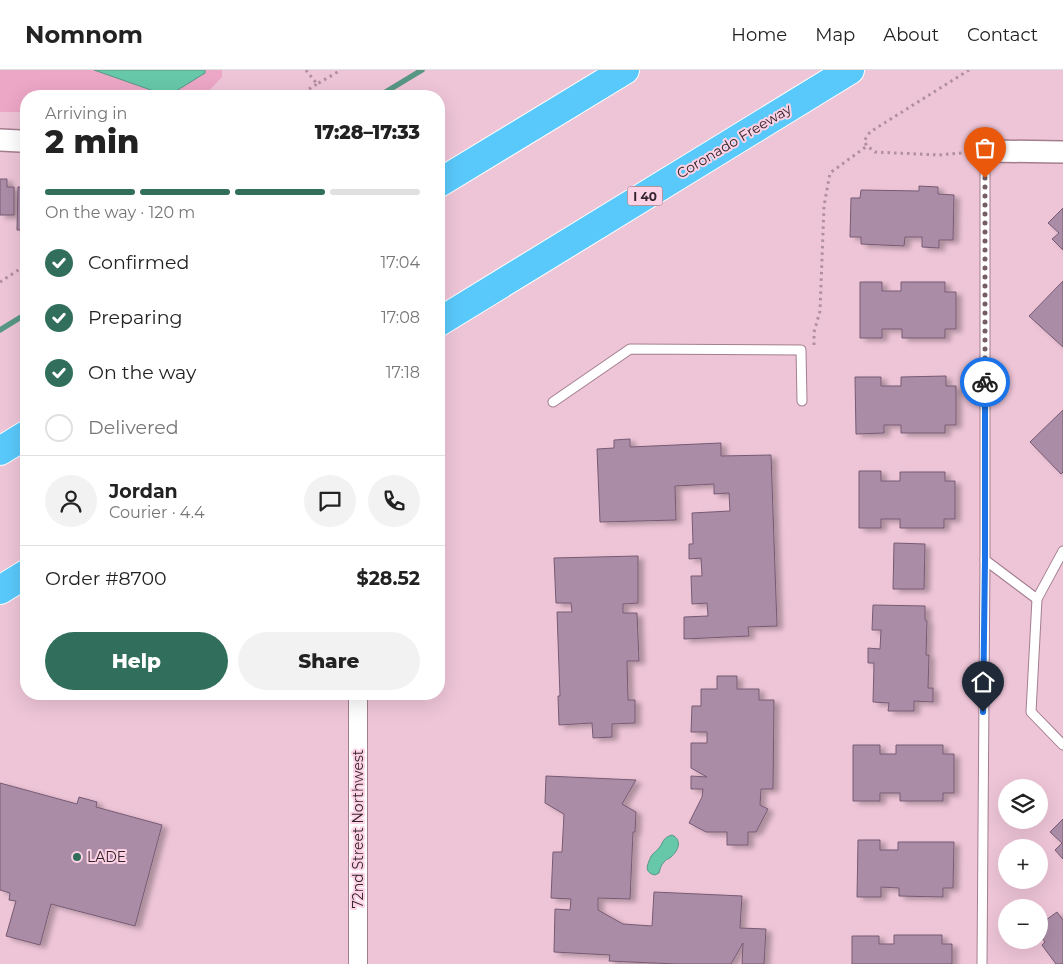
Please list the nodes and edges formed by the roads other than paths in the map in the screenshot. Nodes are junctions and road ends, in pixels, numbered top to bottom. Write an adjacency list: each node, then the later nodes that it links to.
1 (625, 70): 5 (highway)
2 (850, 70): 6 (highway, Coronado Freeway / I 40)
3 (989, 151): 4 (street); 12 (lane)
4 (1063, 152)
5 (445, 179)
6 (445, 318)
7 (802, 401): 8 (lane)
8 (553, 402)
9 (20, 439): 10 (highway)
10 (0, 451)
11 (1063, 551): 15 (lane)
12 (985, 560): 15 (lane); 19 (lane)
13 (20, 578): 14 (highway)
14 (0, 590)
15 (1037, 599): 17 (lane)
16 (358, 700): 18 (street, 72nd Street Northwest)
17 (1063, 745)
18 (358, 964)
19 (982, 964)

